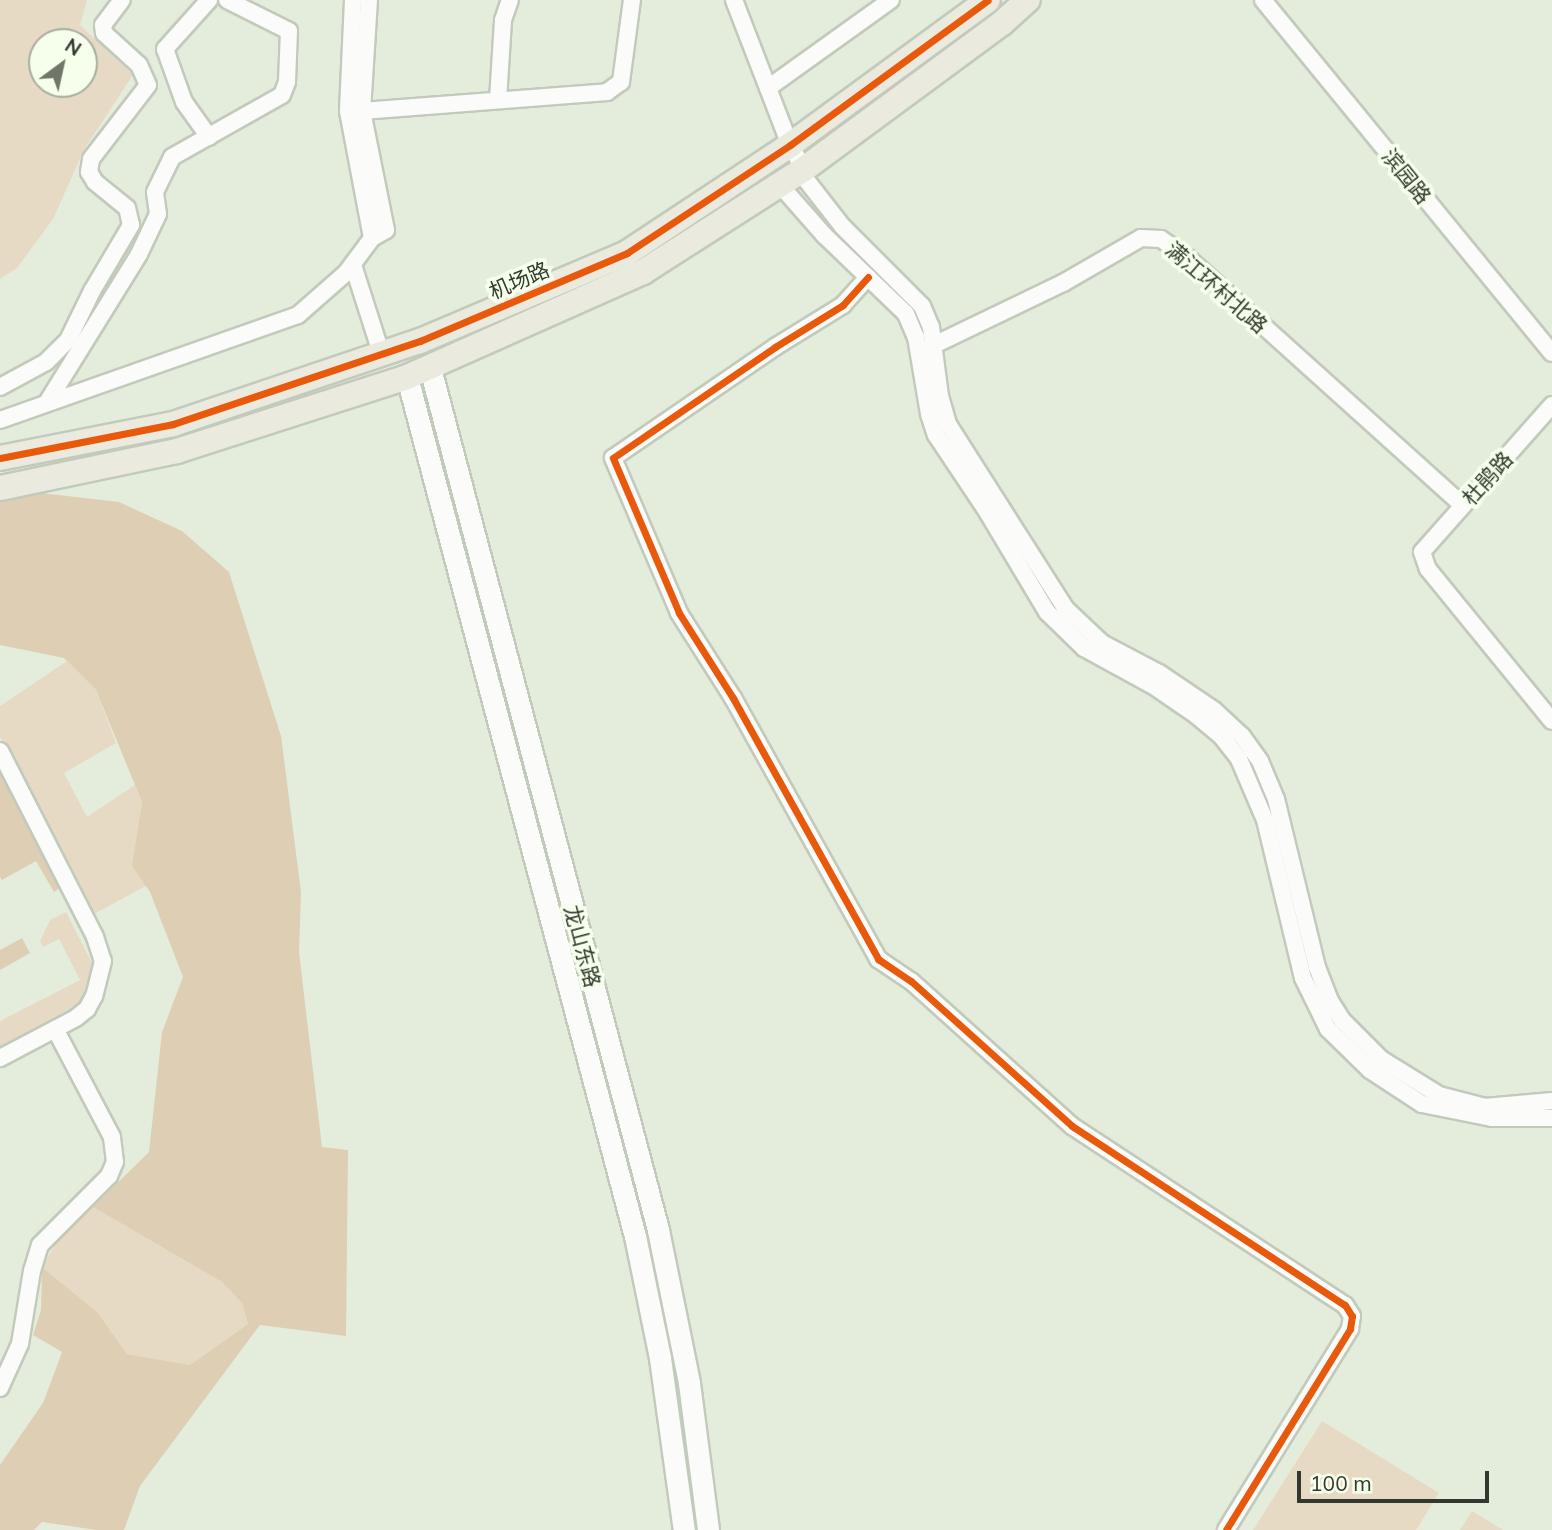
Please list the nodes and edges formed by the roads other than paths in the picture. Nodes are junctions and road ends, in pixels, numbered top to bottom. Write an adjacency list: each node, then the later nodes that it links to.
1 (122, 0): 26 (street)
2 (209, 0): 16 (street)
3 (227, 0): 16 (street)
4 (353, 0): 19 (street)
5 (369, 0): 15 (street)
6 (510, 0): 14 (street)
7 (632, 0): 14 (street)
8 (734, 0): 13 (street)
9 (891, 0): 13 (street)
10 (988, 0): 17 (main road, 机场路)
11 (1028, 0): 18 (main road, 机场路)
12 (1263, 0): 24 (street, 滨园路)
13 (768, 88): 17 (street)
14 (498, 100): 15 (street)
15 (362, 111): 19 (street)
16 (209, 137): 27 (street)
17 (790, 145): 18 (street); 23 (main road, 机场路)
18 (795, 175): 21 (street); 22 (street); 25 (main road, 机场路)
19 (372, 238): 20 (street)
20 (353, 265): 23 (street); 27 (street)
21 (868, 276): 37 (street); 45 (street)
22 (934, 345): 34 (street, 满江环村北路); 37 (street)
23 (381, 353): 32 (main road, 机场路)
24 (1552, 353)
25 (419, 372): 29 (main road, 龙山东路); 31 (main road, 龙山东路); 33 (main road, 机场路)
26 (0, 387)
27 (48, 401): 30 (street)
28 (1552, 405): 34 (street, 杜鹃路)
29 (443, 418): 31 (main road); 44 (main road, 龙山东路)
30 (0, 420)
31 (420, 424): 43 (main road, 龙山东路)
32 (0, 458)
33 (5, 482)
34 (1462, 505): 35 (street, 杜鹃路)
35 (1552, 721)
36 (0, 751): 38 (street)
37 (1330, 1017): 40 (street); 41 (street)
38 (55, 1029): 39 (street); 42 (street)
39 (0, 1058)
40 (1552, 1101)
41 (1552, 1118)
42 (0, 1388)
43 (684, 1530)
44 (708, 1530)
45 (1226, 1530)

